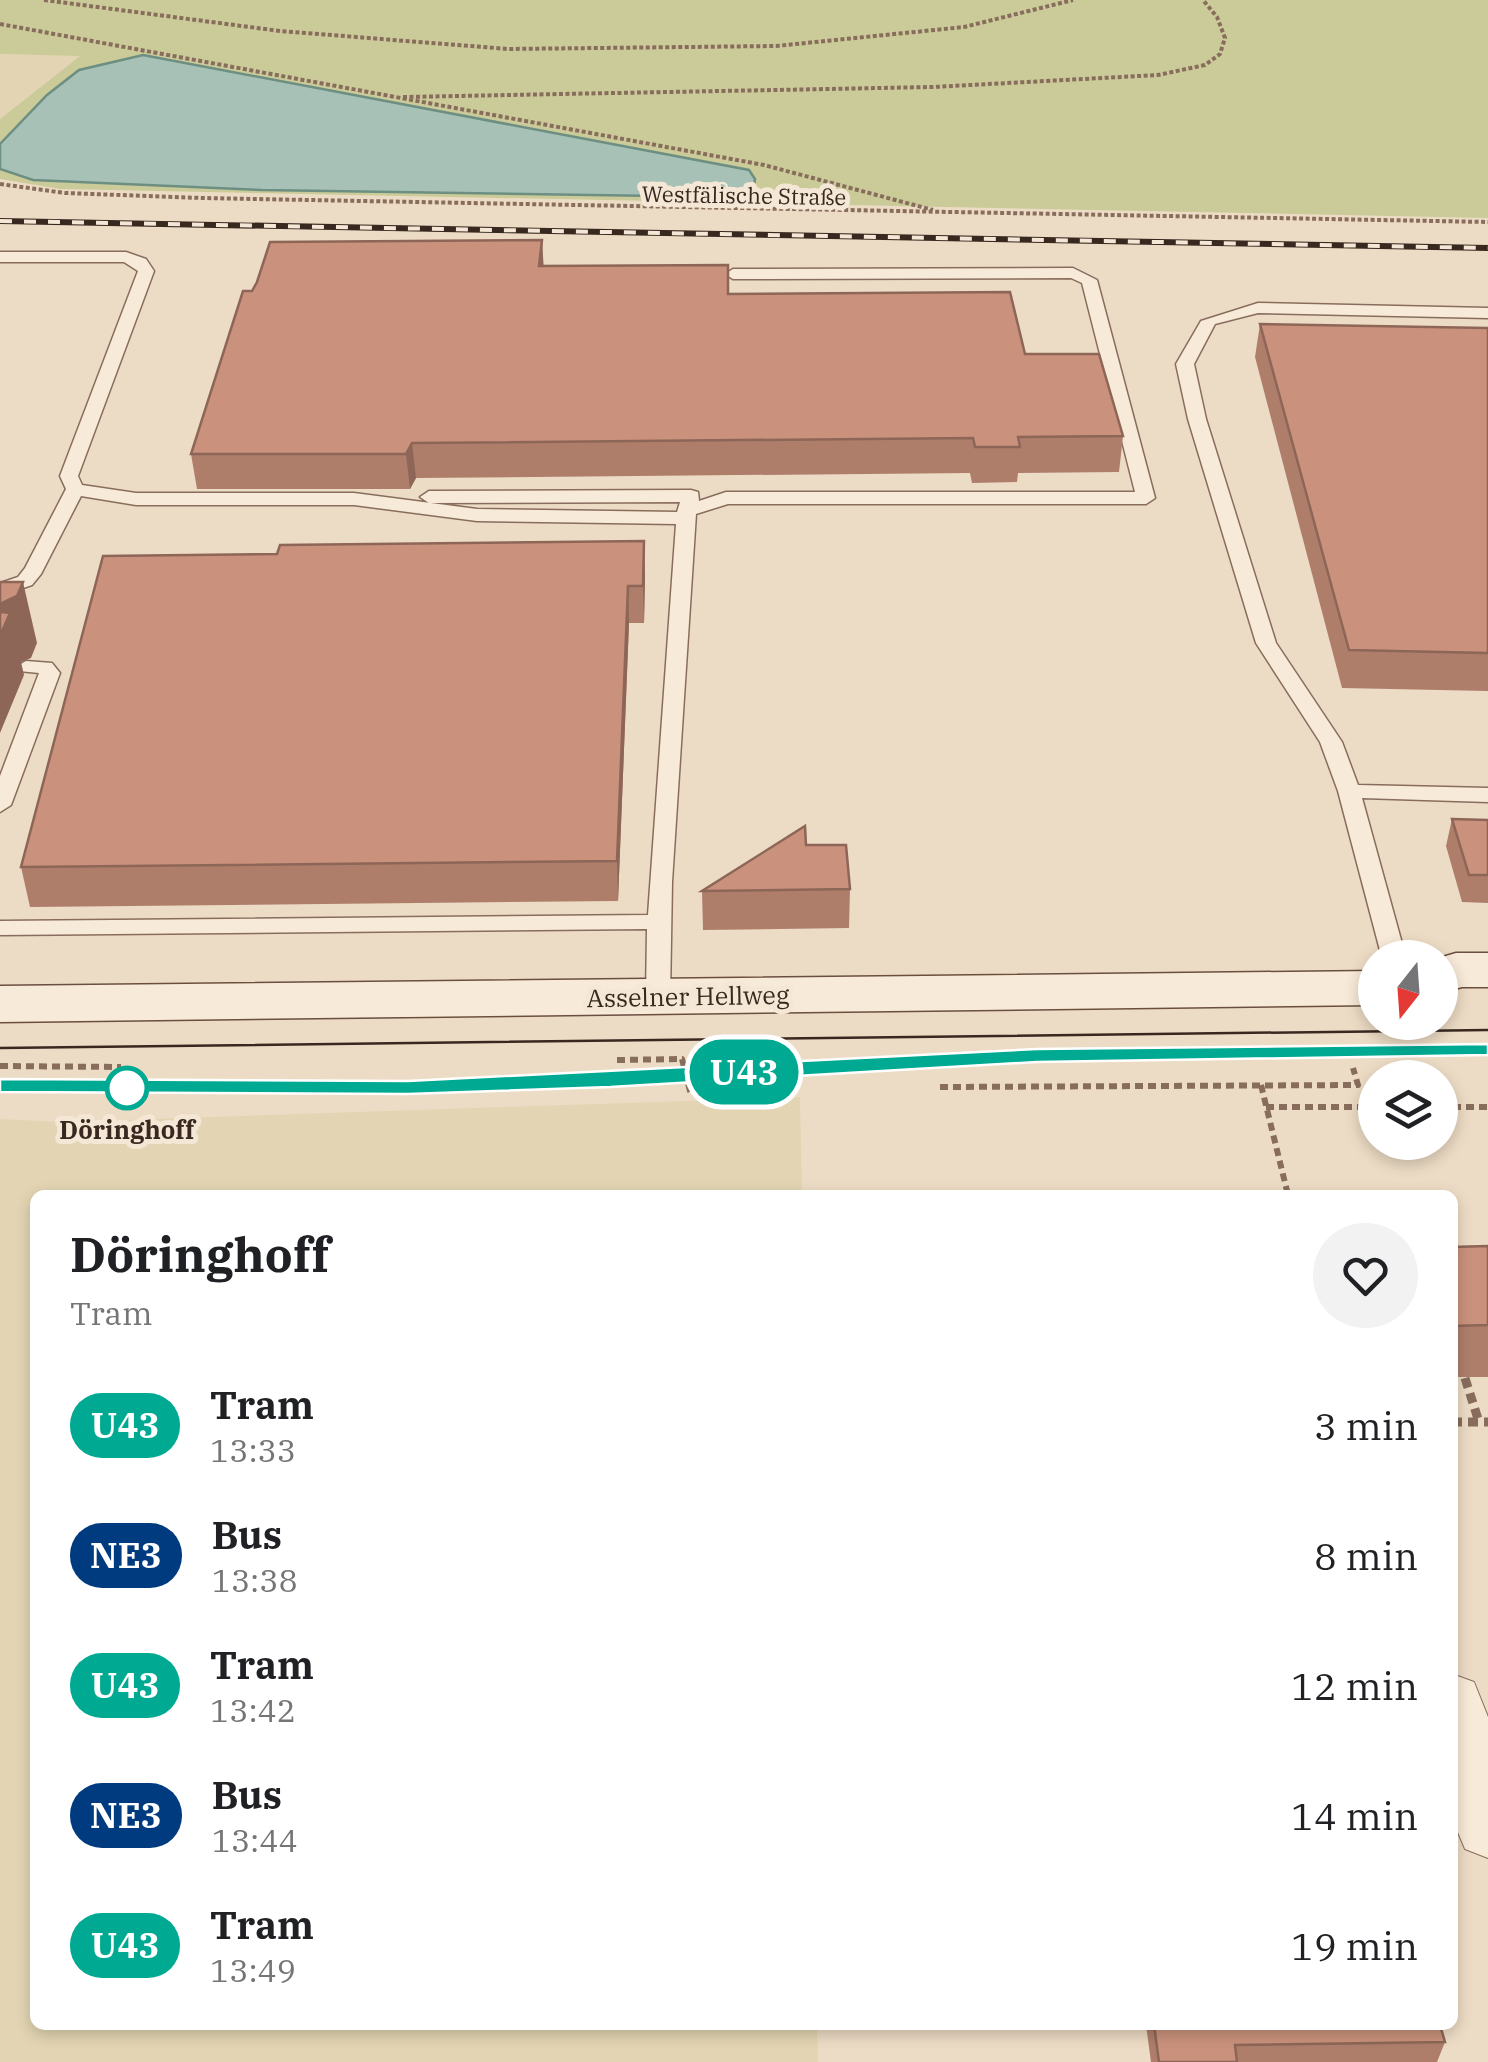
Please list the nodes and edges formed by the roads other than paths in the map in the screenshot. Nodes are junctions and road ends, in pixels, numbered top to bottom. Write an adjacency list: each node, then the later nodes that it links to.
1 (0, 257): 4 (lane)
2 (732, 274): 5 (lane)
3 (1488, 312): 8 (lane)
4 (75, 488): 5 (lane); 6 (lane)
5 (688, 508): 11 (lane)
6 (0, 590)
7 (26, 667): 10 (lane)
8 (1349, 791): 9 (lane); 13 (lane)
9 (1488, 795)
10 (0, 805)
11 (660, 922): 12 (lane); 17 (lane)
12 (0, 928)
13 (1389, 940)
14 (1458, 970): 15 (main road)
15 (1488, 970)
16 (1358, 988): 17 (main road, Asselner Hellweg)
17 (658, 997): 20 (main road, Asselner Hellweg)
18 (1458, 999): 19 (main road)
19 (1488, 1003)
20 (0, 1004)
21 (1458, 1723): 22 (street)
22 (1488, 1828)

